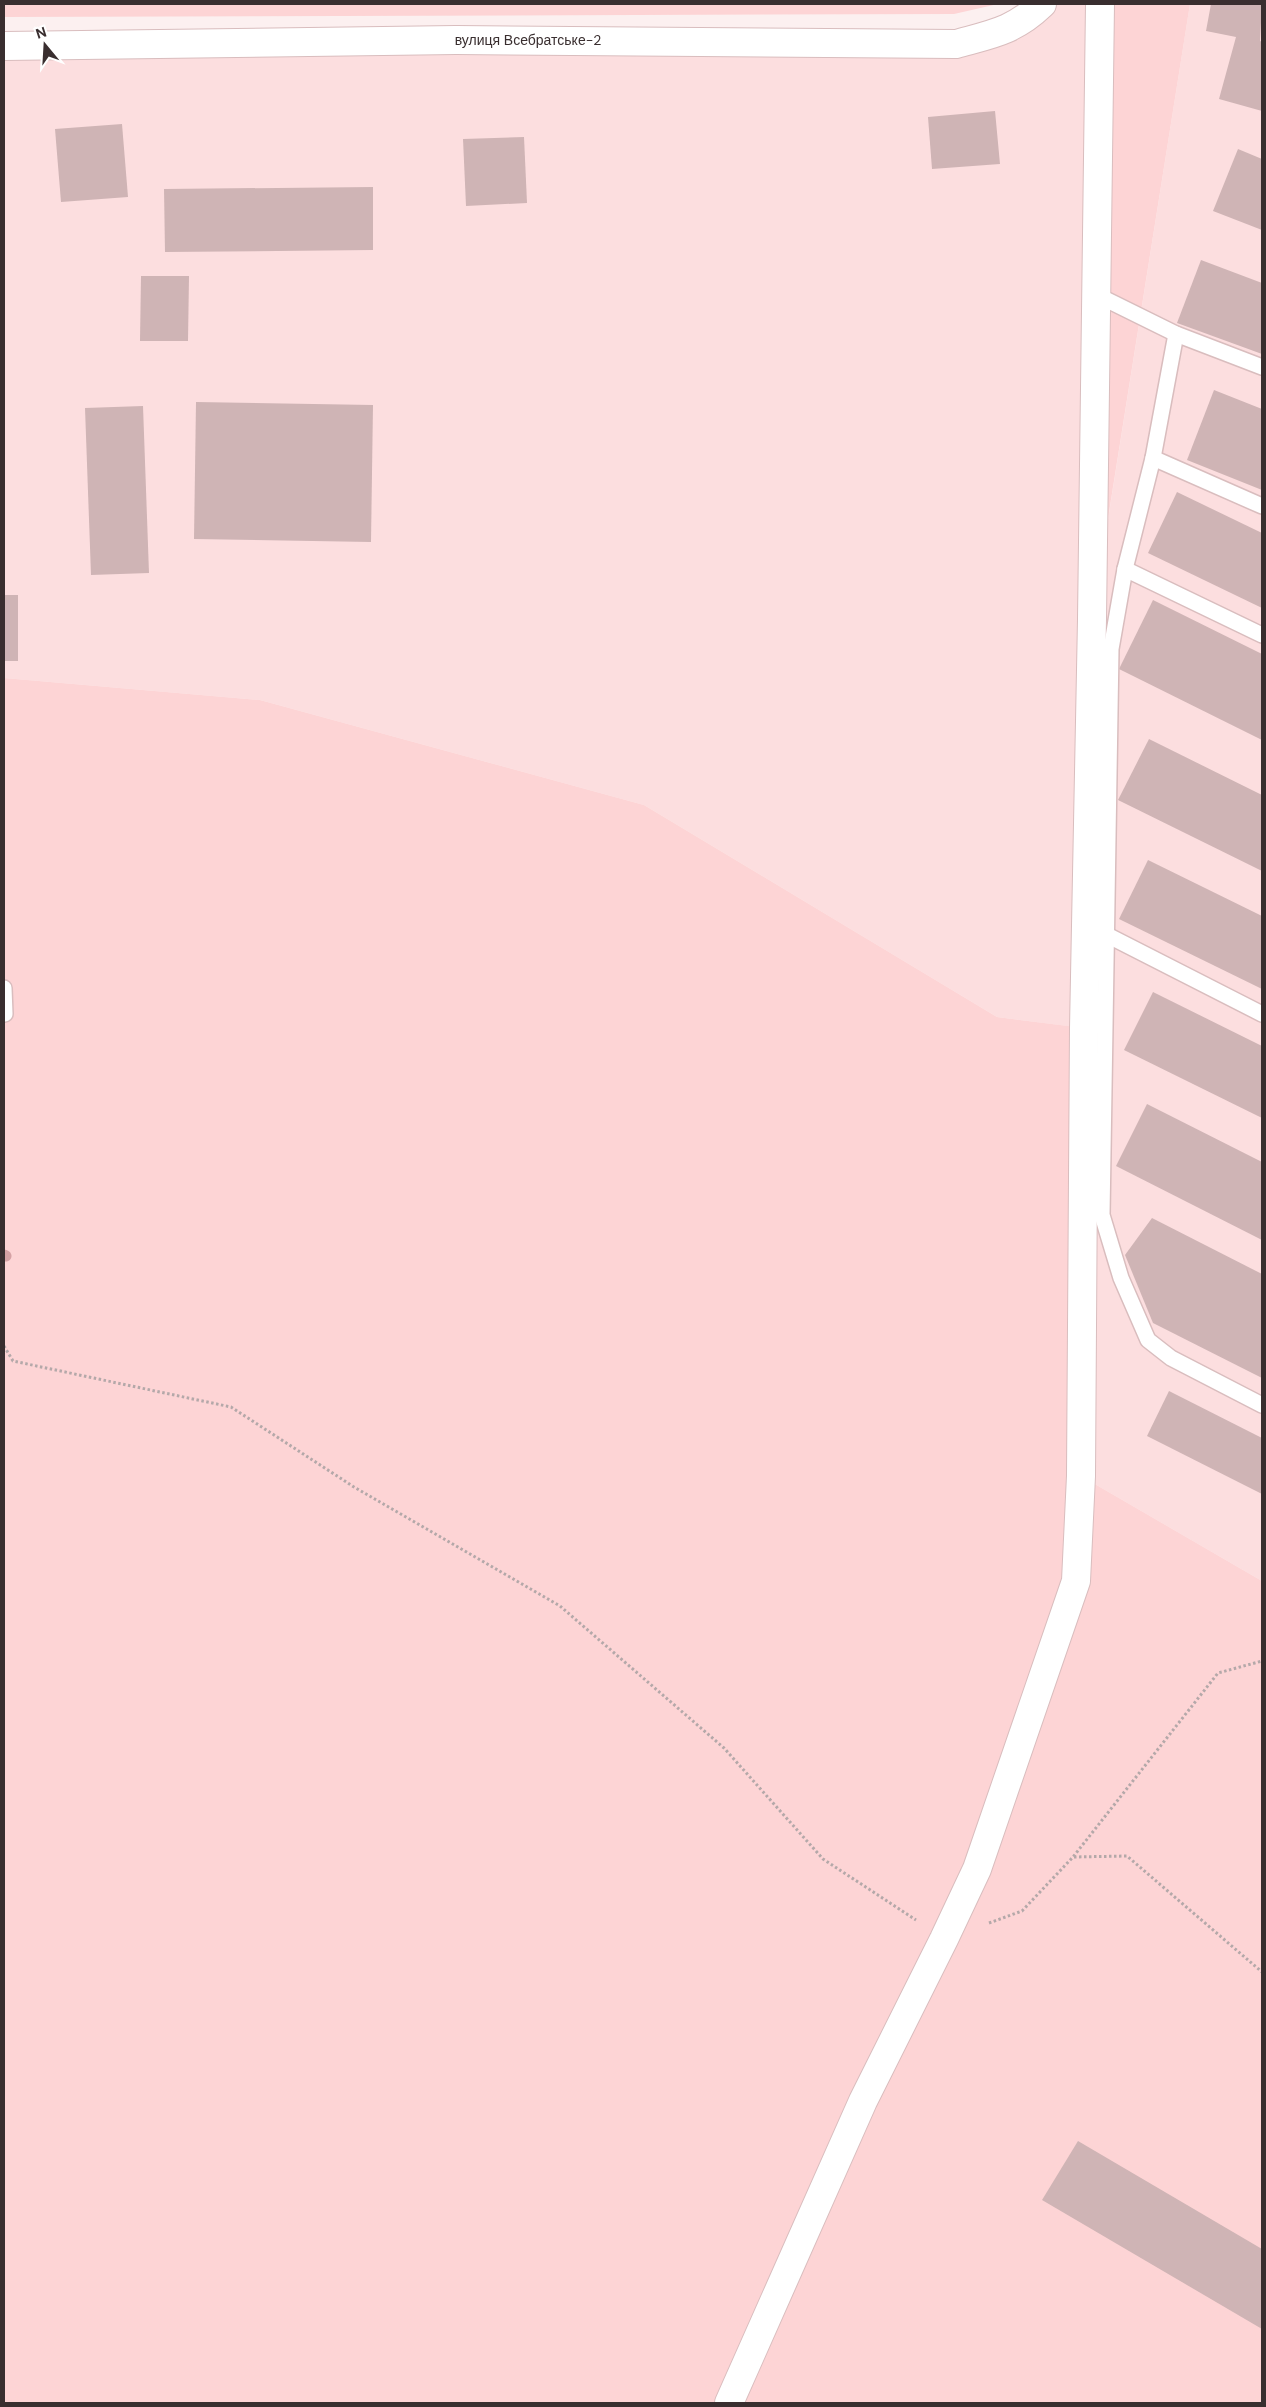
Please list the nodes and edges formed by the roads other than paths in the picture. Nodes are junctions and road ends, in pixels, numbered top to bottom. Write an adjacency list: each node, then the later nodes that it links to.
1 (1042, 4): 3 (street, вулиця Всебратське-2)
2 (1100, 4): 4 (street)
3 (4, 46)
4 (1097, 295): 5 (lane); 16 (street)
5 (1176, 334): 6 (lane); 7 (lane)
6 (1262, 368)
7 (1153, 458): 8 (lane); 9 (lane)
8 (1262, 506)
9 (1125, 569): 10 (lane); 11 (lane)
10 (1262, 635)
11 (1107, 935): 14 (lane); 15 (lane)
12 (4, 988): 13 (lane)
13 (5, 1014)
14 (1262, 1014)
15 (1262, 1405)
16 (729, 2403)

